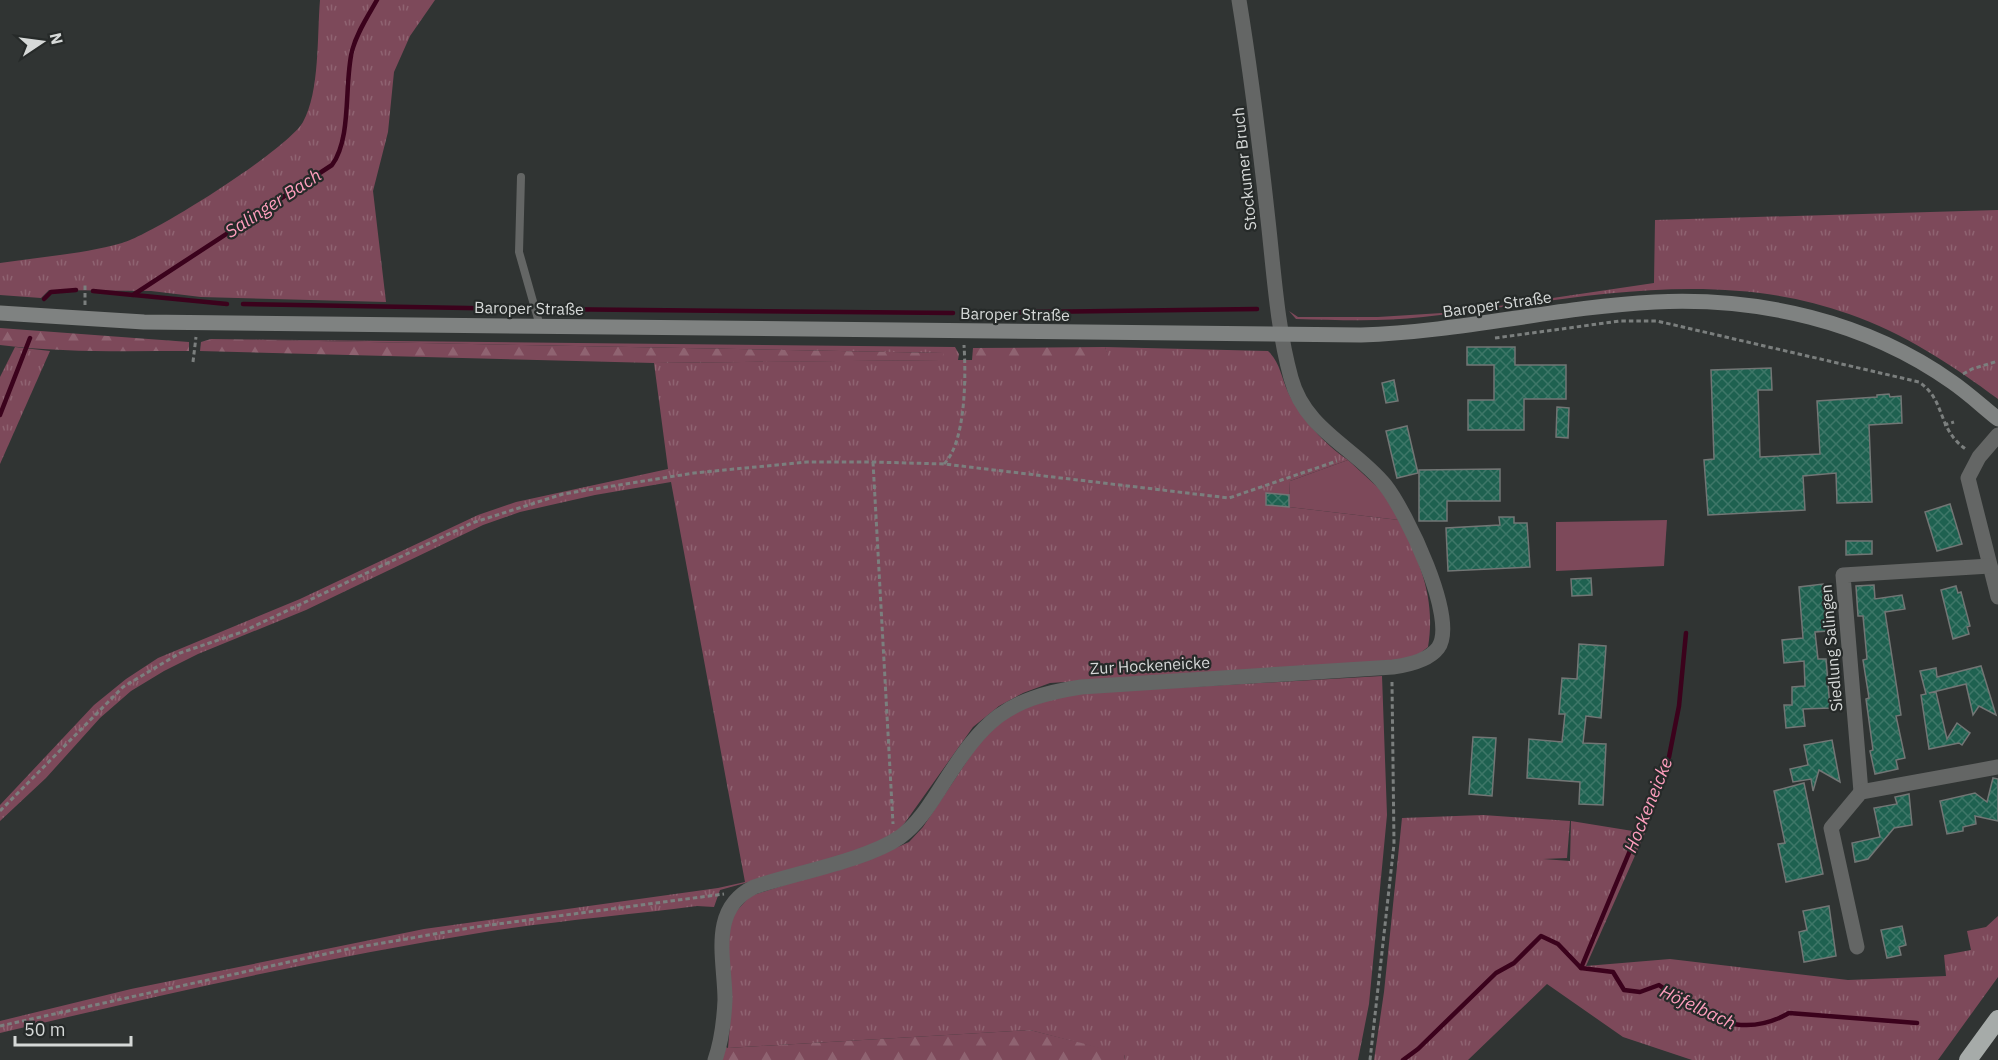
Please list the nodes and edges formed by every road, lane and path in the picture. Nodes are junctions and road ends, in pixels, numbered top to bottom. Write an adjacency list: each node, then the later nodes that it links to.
1 (1239, 0): 5 (street, Stockumer Bruch)
2 (521, 177): 4 (lane)
3 (0, 313): 4 (main road, Baroper Straße)
4 (540, 326): 5 (main road, Baroper Straße)
5 (1282, 335): 12 (main road, Baroper Straße); 17 (street, Zur Hockeneicke)
6 (1485, 339): 14 (path)
7 (196, 341): 10 (path)
8 (965, 358): 19 (path)
9 (1998, 361): 11 (path)
10 (193, 362)
11 (1962, 375)
12 (1998, 419)
13 (1954, 422): 14 (path)
14 (1944, 424): 16 (path)
15 (1998, 435): 20 (street)
16 (1971, 452)
17 (1351, 454): 19 (path); 22 (street, Zur Hockeneicke)
18 (873, 462): 19 (path); 25 (path); 26 (path)
19 (944, 464)
20 (1989, 566): 21 (street); 24 (street, Siedlung Salingen)
21 (1998, 597)
22 (1393, 668): 26 (street, Zur Hockeneicke); 32 (path)
23 (1998, 767): 24 (street)
24 (1861, 792): 28 (street)
25 (0, 811)
26 (894, 841): 27 (street, Zur Hockeneicke)
27 (743, 892): 30 (path); 31 (street)
28 (1857, 947)
29 (1998, 1019): 33 (highway)
30 (0, 1026)
31 (715, 1060)
32 (1370, 1060)
33 (1968, 1060)

